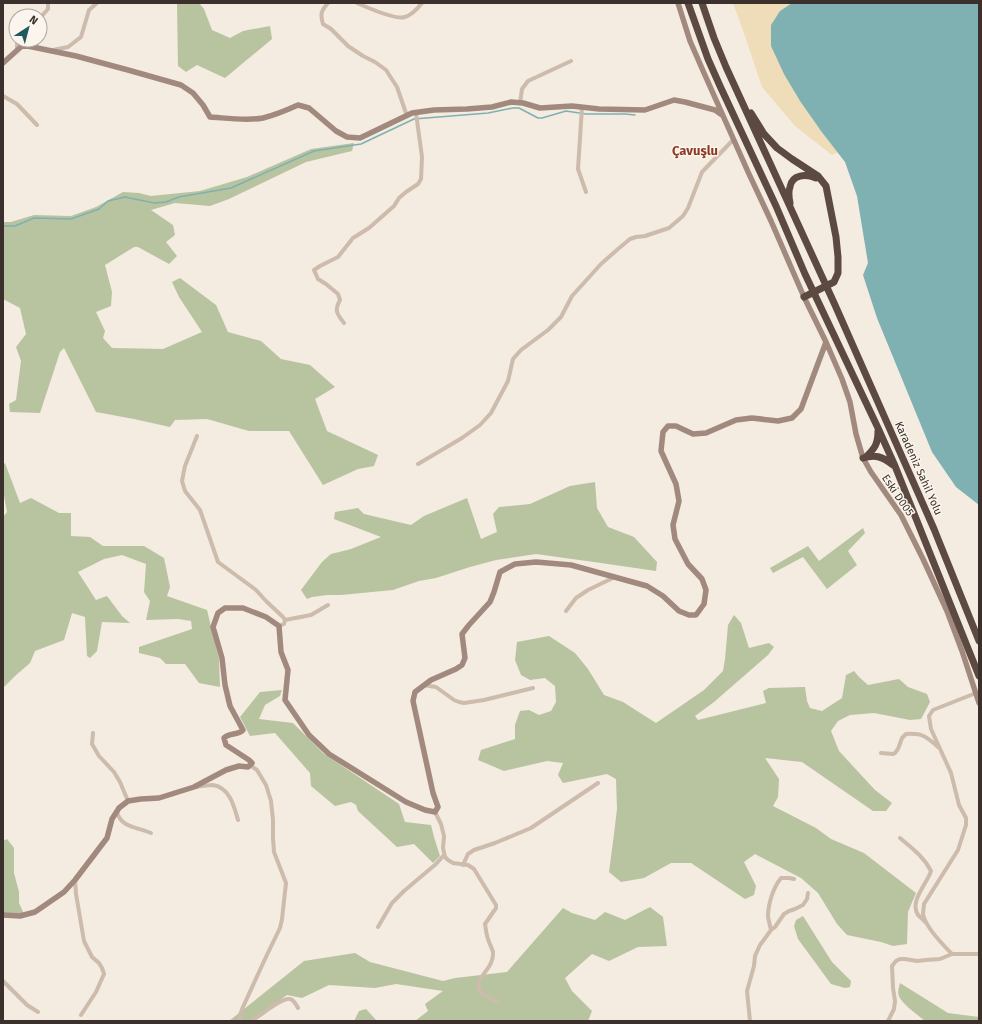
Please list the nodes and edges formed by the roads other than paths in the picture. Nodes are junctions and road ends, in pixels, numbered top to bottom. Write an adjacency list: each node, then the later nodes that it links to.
1 (97, 3): 9 (street)
2 (328, 3): 18 (street)
3 (356, 3): 4 (street)
4 (422, 3)
5 (678, 3): 17 (street, Eski D005)
6 (688, 3): 27 (highway, Karadeniz Sahil Yolu)
7 (702, 3): 12 (highway)
8 (17, 50): 9 (street); 11 (street)
9 (50, 51): 18 (street)
10 (571, 61): 14 (street)
11 (3, 63)
12 (738, 95): 21 (highway); 23 (highway, Karadeniz Sahil Yolu)
13 (3, 96): 19 (street)
14 (520, 103): 15 (street); 16 (street)
15 (582, 107): 17 (street); 22 (street)
16 (416, 112): 18 (street); 25 (street)
17 (722, 115): 20 (street, Eski D005)
18 (406, 116)
19 (37, 124)
20 (733, 140): 24 (street, Eski D005); 30 (street)
21 (826, 186): 23 (highway); 24 (highway)
22 (586, 192)
23 (790, 208): 37 (highway, Karadeniz Sahil Yolu)
24 (804, 297): 26 (street, Eski D005)
25 (344, 323)
26 (826, 342): 29 (street, Eski D005); 32 (street)
27 (878, 428): 29 (highway); 31 (highway, Karadeniz Sahil Yolu)
28 (197, 436): 35 (street)
29 (865, 457): 31 (highway); 41 (street, Eski D005)
30 (418, 464)
31 (894, 466): 38 (highway, Karadeniz Sahil Yolu)
32 (616, 577): 34 (street); 39 (street)
33 (328, 605): 35 (street)
34 (566, 611)
35 (285, 620): 36 (street)
36 (279, 626): 46 (street); 51 (street)
37 (979, 641)
38 (979, 676)
39 (424, 685): 40 (street); 51 (street)
40 (533, 688)
41 (976, 693): 42 (street, Eski D005); 44 (street)
42 (979, 703)
43 (93, 733): 49 (street)
44 (940, 748): 45 (street); 61 (street)
45 (881, 753)
46 (250, 765): 48 (street); 71 (street)
47 (598, 783): 56 (street)
48 (194, 787): 49 (street); 52 (street)
49 (128, 801): 50 (street)
50 (117, 812): 53 (street); 58 (street)
51 (435, 812): 55 (street)
52 (238, 820)
53 (151, 833)
54 (900, 838): 61 (street)
55 (444, 854): 56 (street); 62 (street)
56 (463, 865): 67 (street)
57 (794, 879): 63 (street)
58 (75, 880): 60 (street); 70 (street)
59 (808, 893): 63 (street)
60 (3, 915)
61 (926, 923): 64 (street)
62 (378, 927)
63 (771, 930): 73 (street)
64 (952, 954): 65 (street); 74 (street)
65 (979, 954)
66 (3, 982): 69 (street)
67 (497, 1002)
68 (298, 1008): 72 (street)
69 (38, 1012)
70 (81, 1015)
71 (240, 1021)
72 (251, 1021)
73 (750, 1021)
74 (888, 1021)

